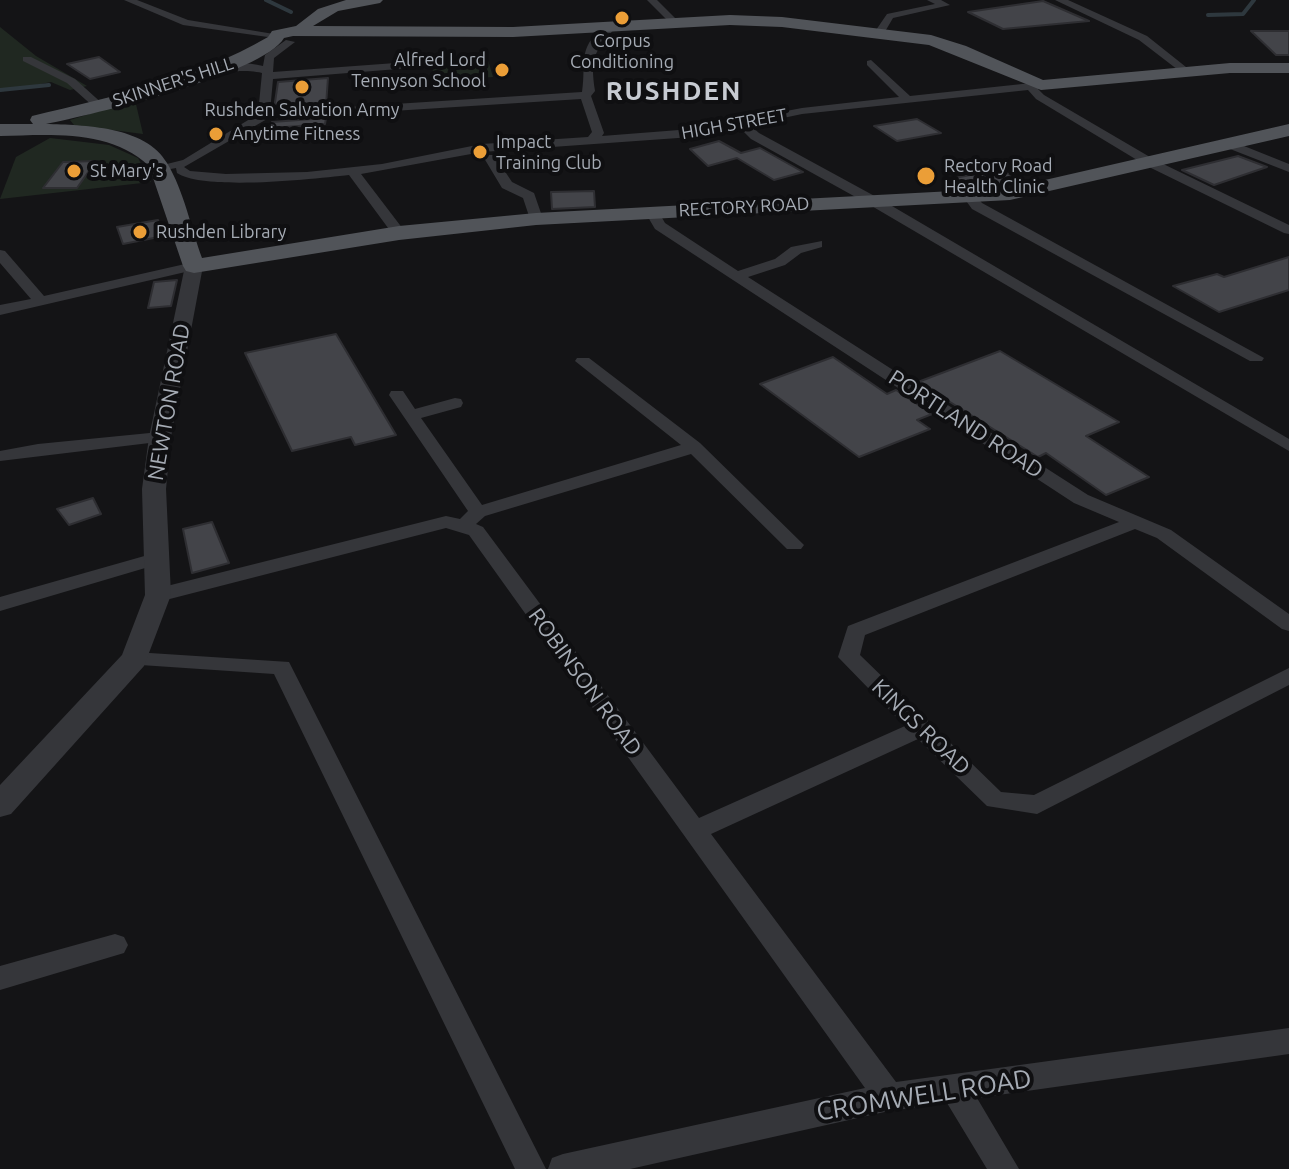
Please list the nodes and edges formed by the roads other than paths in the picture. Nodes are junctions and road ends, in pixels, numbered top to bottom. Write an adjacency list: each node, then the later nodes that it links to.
1 (129, 0): 9 (street)
2 (375, 0): 9 (main road, SKINNER'S HILL)
3 (652, 0): 6 (street)
4 (932, 0): 8 (street)
5 (1060, 0): 15 (street)
6 (673, 21): 7 (main road); 8 (main road)
7 (611, 27): 9 (main road); 18 (street)
8 (879, 33): 17 (main road)
9 (288, 36): 13 (main road, SKINNER'S HILL); 16 (street)
10 (27, 59): 20 (street)
11 (871, 63): 19 (street)
12 (423, 64): 16 (street)
13 (223, 67): 16 (street); 20 (main road, SKINNER'S HILL)
14 (1289, 69): 15 (main road, HIGH STREET)
15 (1186, 71): 17 (main road, HIGH STREET)
16 (268, 73): 21 (street)
17 (1036, 86): 19 (street, HIGH STREET); 29 (street)
18 (585, 95): 21 (street); 26 (street)
19 (907, 99): 23 (street, HIGH STREET)
20 (99, 106): 22 (main road, SKINNER'S HILL)
21 (264, 116): 31 (street)
22 (70, 123): 24 (main road); 30 (main road)
23 (743, 125): 26 (street, HIGH STREET); 36 (street)
24 (0, 127)
25 (1289, 130): 27 (main road, RECTORY ROAD)
26 (592, 139): 33 (street, HIGH STREET)
27 (1229, 144): 29 (main road, RECTORY ROAD); 32 (street)
28 (490, 158): 38 (street)
29 (1151, 163): 35 (main road, RECTORY ROAD); 39 (street)
30 (158, 164): 31 (street, HIGH STREET); 34 (main road)
31 (183, 166): 33 (street, HIGH STREET); 34 (street)
32 (1289, 168)
33 (352, 171): 40 (street)
34 (166, 188): 43 (main road)
35 (970, 198): 36 (main road, RECTORY ROAD); 47 (street)
36 (875, 202): 37 (main road, RECTORY ROAD); 53 (street)
37 (652, 212): 38 (main road, RECTORY ROAD); 44 (street, PORTLAND ROAD)
38 (536, 219): 40 (main road, RECTORY ROAD)
39 (1289, 230)
40 (399, 233): 43 (main road, RECTORY ROAD)
41 (817, 244): 44 (street)
42 (0, 254): 45 (street)
43 (194, 266): 45 (street); 52 (street, NEWTON ROAD)
44 (736, 276): 57 (street, PORTLAND ROAD)
45 (41, 301): 46 (street)
46 (0, 310)
47 (1256, 358)
48 (583, 361): 54 (street)
49 (397, 395): 51 (street, ROBINSON ROAD)
50 (455, 403): 51 (street)
51 (410, 416): 56 (street, ROBINSON ROAD)
52 (160, 437): 55 (street); 59 (street, NEWTON ROAD)
53 (1289, 446)
54 (694, 447): 56 (street); 58 (street)
55 (0, 456)
56 (471, 519): 60 (street); 67 (street, ROBINSON ROAD)
57 (1136, 522): 62 (street, PORTLAND ROAD); 65 (street, KINGS ROAD)
58 (794, 545)
59 (155, 559): 60 (street, NEWTON ROAD); 61 (street)
60 (158, 595): 63 (street, NEWTON ROAD)
61 (0, 604)
62 (1289, 624)
63 (134, 659): 66 (street, NEWTON ROAD); 73 (street)
64 (1289, 676): 65 (street, KINGS ROAD)
65 (921, 728): 67 (street)
66 (0, 805)
67 (693, 832): 72 (street, ROBINSON ROAD)
68 (115, 945): 69 (street)
69 (0, 978)
70 (1289, 1041): 71 (street, CROMWELL ROAD)
71 (954, 1088): 72 (street, CROMWELL ROAD); 75 (street)
72 (889, 1097): 74 (street, CROMWELL ROAD)
73 (531, 1169)
74 (563, 1169)
75 (1004, 1169)

